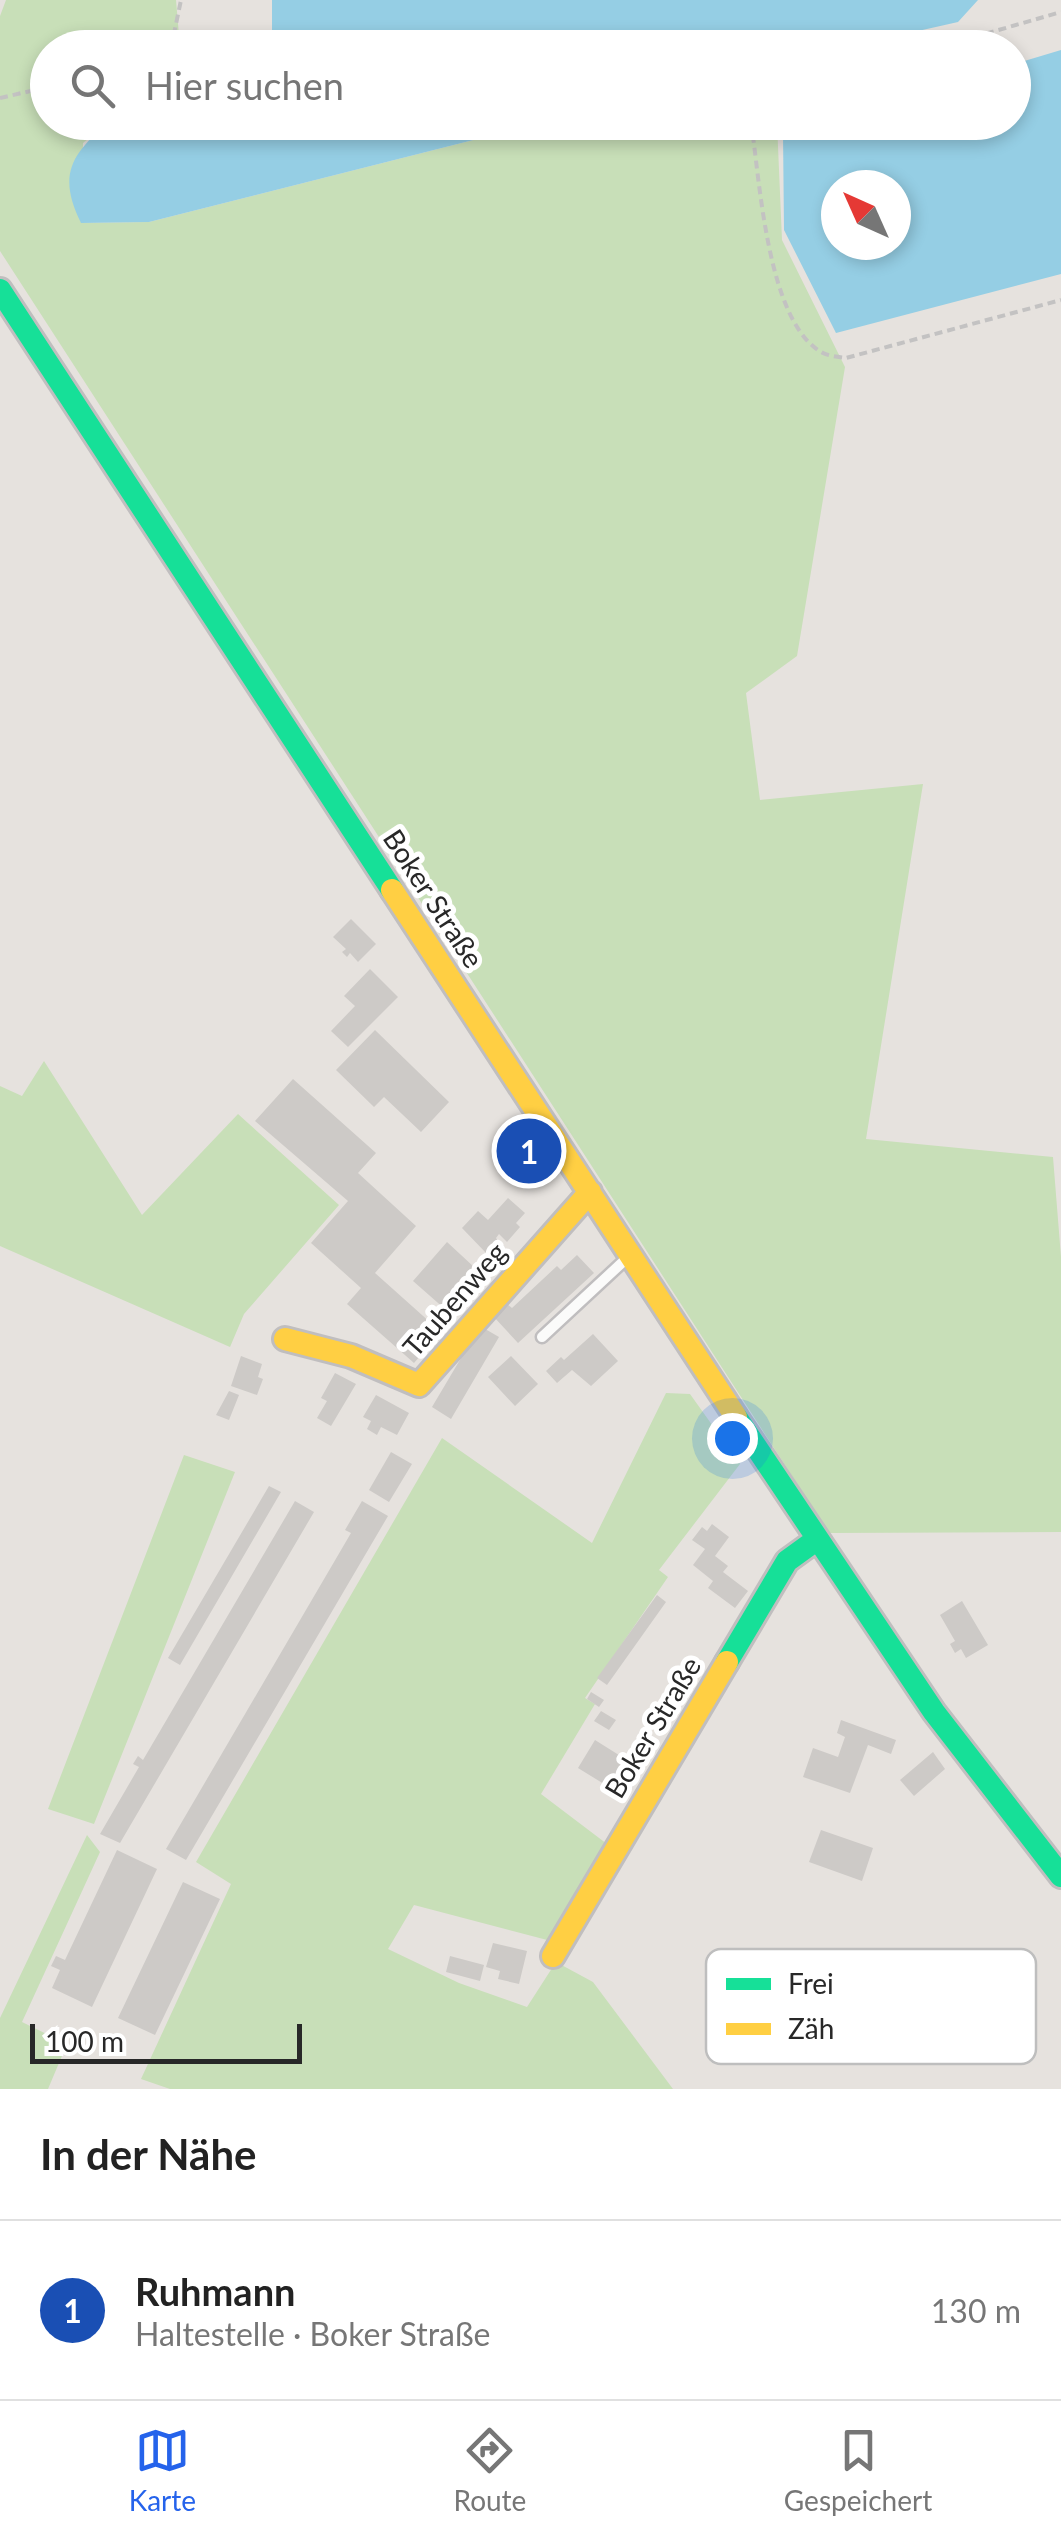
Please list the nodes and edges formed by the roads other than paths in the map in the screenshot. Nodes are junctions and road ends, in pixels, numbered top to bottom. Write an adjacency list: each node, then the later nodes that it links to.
1 (0, 290): 2 (main road, Boker Straße)
2 (590, 1192): 3 (main road, Boker Straße); 5 (main road, Taubenweg)
3 (630, 1256): 4 (lane); 6 (main road, Boker Straße)
4 (542, 1336)
5 (285, 1339)
6 (816, 1540): 7 (main road, Boker Straße); 8 (main road, Boker Straße)
7 (1061, 1876)
8 (552, 1956)

